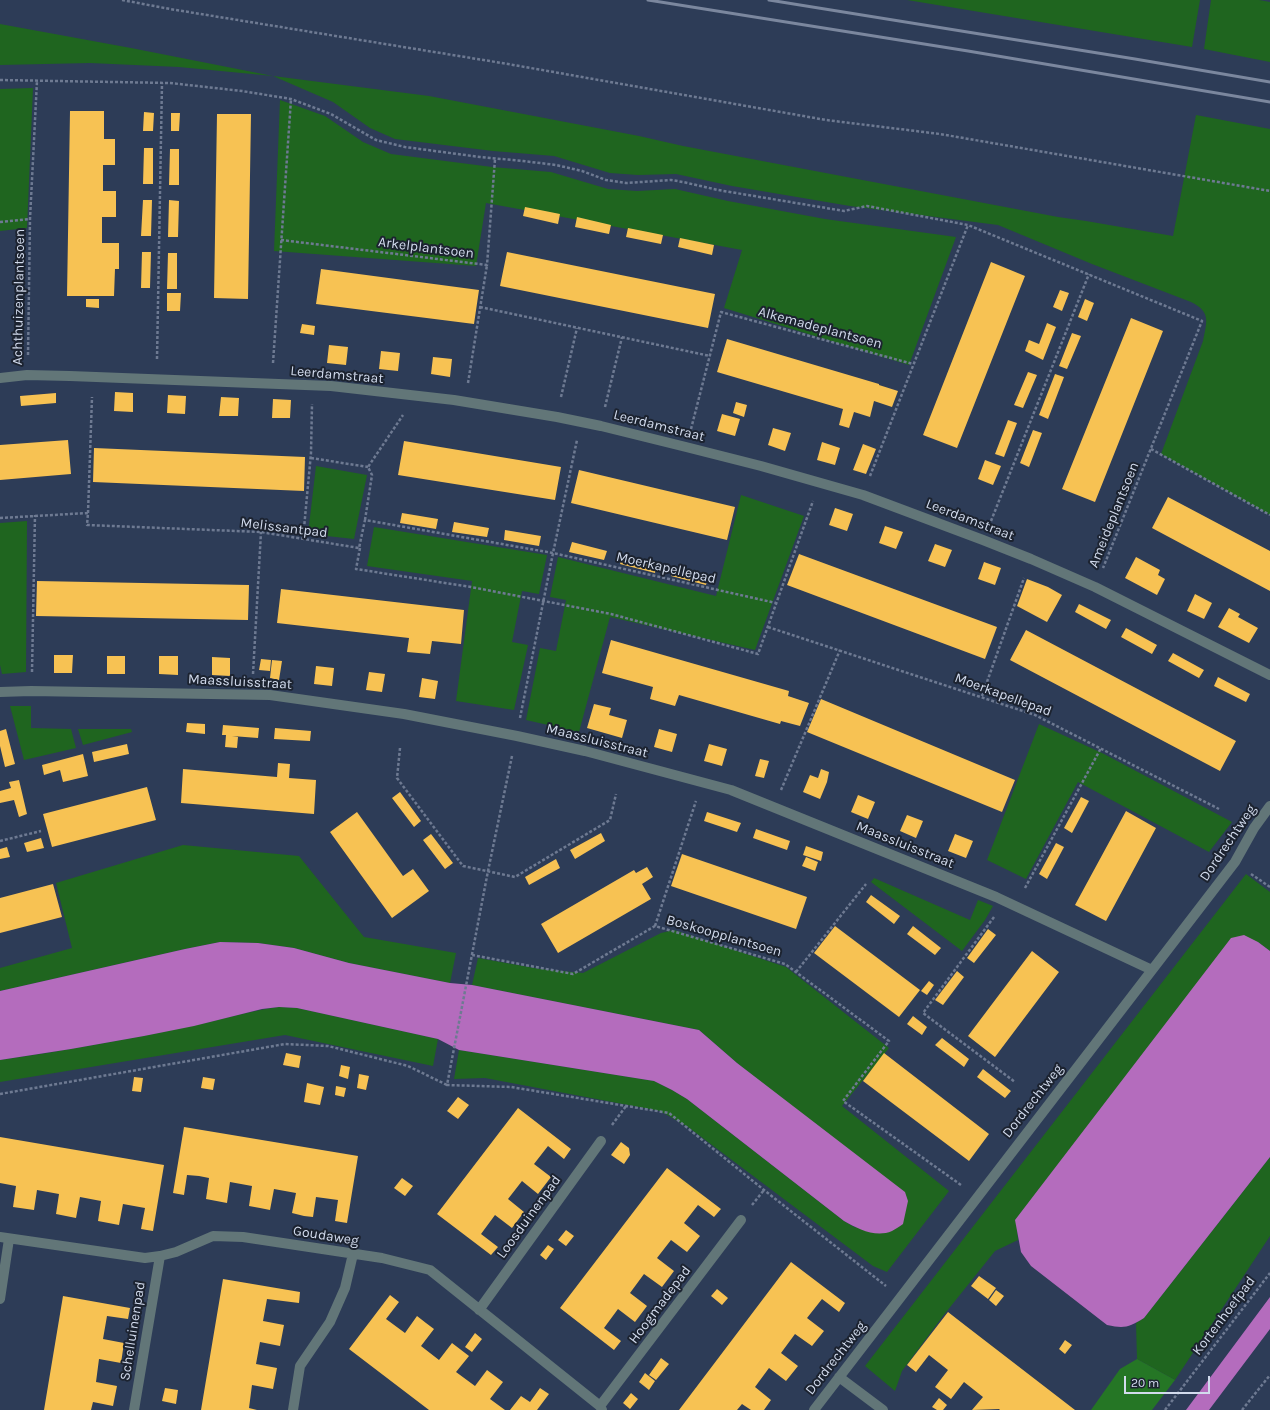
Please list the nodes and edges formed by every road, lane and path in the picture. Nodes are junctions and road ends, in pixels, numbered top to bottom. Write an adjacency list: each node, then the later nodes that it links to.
1 (122, 0): 7 (path)
2 (0, 80): 3 (path)
3 (37, 81): 4 (path); 8 (path, Achthuizenplantsoen)
4 (162, 83): 5 (path); 22 (path)
5 (291, 99): 6 (path); 11 (path)
6 (495, 158): 10 (path); 12 (path, Arkelplantsoen)
7 (1270, 191)
8 (30, 219): 9 (path, Achthuizenplantsoen); 19 (path, Achthuizenplantsoen)
9 (0, 222)
10 (968, 225): 13 (path); 18 (path)
11 (281, 240): 12 (path, Arkelplantsoen); 23 (path)
12 (487, 265): 14 (path)
13 (1089, 274): 31 (path, Ameideplantsoen); 43 (path)
14 (480, 307): 15 (path); 26 (path)
15 (576, 328): 16 (path); 27 (path)
16 (622, 337): 17 (path); 29 (path)
17 (710, 356): 18 (path, Alkemadeplantsoen); 30 (path)
18 (913, 364): 35 (path)
19 (27, 375): 20 (street, Leerdamstraat); 21 (street, Leerdamstraat)
20 (93, 377): 22 (street, Leerdamstraat); 36 (path)
21 (0, 378)
22 (157, 380): 23 (street, Leerdamstraat)
23 (272, 384): 24 (street, Leerdamstraat)
24 (313, 385): 25 (street, Leerdamstraat); 32 (path)
25 (415, 396): 26 (street, Leerdamstraat); 33 (path)
26 (465, 402): 27 (street, Leerdamstraat)
27 (557, 417): 28 (street, Leerdamstraat)
28 (581, 421): 29 (street, Leerdamstraat); 45 (path)
29 (601, 426): 30 (street, Leerdamstraat)
30 (686, 447): 34 (street, Leerdamstraat)
31 (1151, 449): 37 (path, Ameideplantsoen); 47 (path, Ameideplantsoen)
32 (311, 458): 33 (path); 42 (path)
33 (368, 467): 40 (path)
34 (820, 482): 35 (street, Leerdamstraat); 49 (path)
35 (863, 495): 43 (street, Leerdamstraat)
36 (88, 513): 38 (path); 41 (path, Melissantpad)
37 (1270, 515)
38 (35, 516): 39 (path); 53 (path)
39 (0, 518)
40 (365, 520): 44 (path); 45 (path)
41 (261, 532): 42 (path, Melissantpad); 55 (path)
42 (303, 539): 44 (path, Melissantpad)
43 (984, 540): 46 (street, Leerdamstraat)
44 (360, 545): 48 (path)
45 (552, 553): 48 (path); 49 (path, Moerkapellepad)
46 (1030, 559): 47 (street, Leerdamstraat); 56 (path)
47 (1095, 588): 52 (street, Leerdamstraat)
48 (543, 600): 50 (path); 57 (path)
49 (776, 604): 50 (path)
50 (768, 627): 51 (path, Moerkapellepad)
51 (840, 650): 56 (path, Moerkapellepad); 63 (path)
52 (1270, 675)
53 (31, 690): 54 (street, Maassluisstraat); 55 (street, Maassluisstraat)
54 (0, 692)
55 (252, 695): 57 (street, Maassluisstraat)
56 (982, 696): 59 (path, Moerkapellepad)
57 (517, 736): 60 (street, Maassluisstraat); 67 (path)
58 (400, 748): 67 (path)
59 (1101, 748): 64 (path, Moerkapellepad); 70 (path)
60 (703, 782): 63 (street, Maassluisstraat); 71 (path)
61 (616, 794): 67 (path)
62 (1270, 806): 73 (street, Dordrechtweg)
63 (774, 807): 69 (street, Maassluisstraat)
64 (1219, 809)
65 (41, 831): 66 (path)
66 (0, 841)
67 (488, 871): 72 (path)
68 (866, 884): 74 (path)
69 (1004, 902): 70 (street, Maassluisstraat); 75 (path)
70 (1015, 906): 73 (street, Maassluisstraat)
71 (655, 926): 72 (path, Boskoopplantsoen); 74 (path, Boskoopplantsoen)
72 (472, 955): 76 (path)
73 (1152, 970): 80 (street, Dordrechtweg)
74 (796, 972): 80 (path, Boskoopplantsoen)
75 (1015, 1082)
76 (447, 1085): 77 (path); 78 (path)
77 (0, 1094)
78 (626, 1106): 79 (path); 86 (path)
79 (601, 1140): 88 (street, Loosduinenpad)
80 (978, 1197): 86 (street, Dordrechtweg)
81 (741, 1220): 91 (street, Hoogmadepad)
82 (5, 1238): 84 (street, Goudaweg); 87 (street)
83 (353, 1254): 84 (street, Goudaweg); 88 (street, Goudaweg); 93 (street)
84 (160, 1256): 92 (street, Schelluinenpad)
85 (1270, 1273): 96 (path, Kortenhoefpad)
86 (900, 1297): 90 (street, Dordrechtweg)
87 (0, 1299)
88 (479, 1310): 91 (street, Goudaweg)
89 (1270, 1375): 97 (path)
90 (839, 1377): 94 (street, Dordrechtweg); 95 (street)
91 (601, 1408)
92 (134, 1410)
93 (293, 1410)
94 (814, 1410)
95 (883, 1410)
96 (1165, 1410)
97 (1242, 1410)

